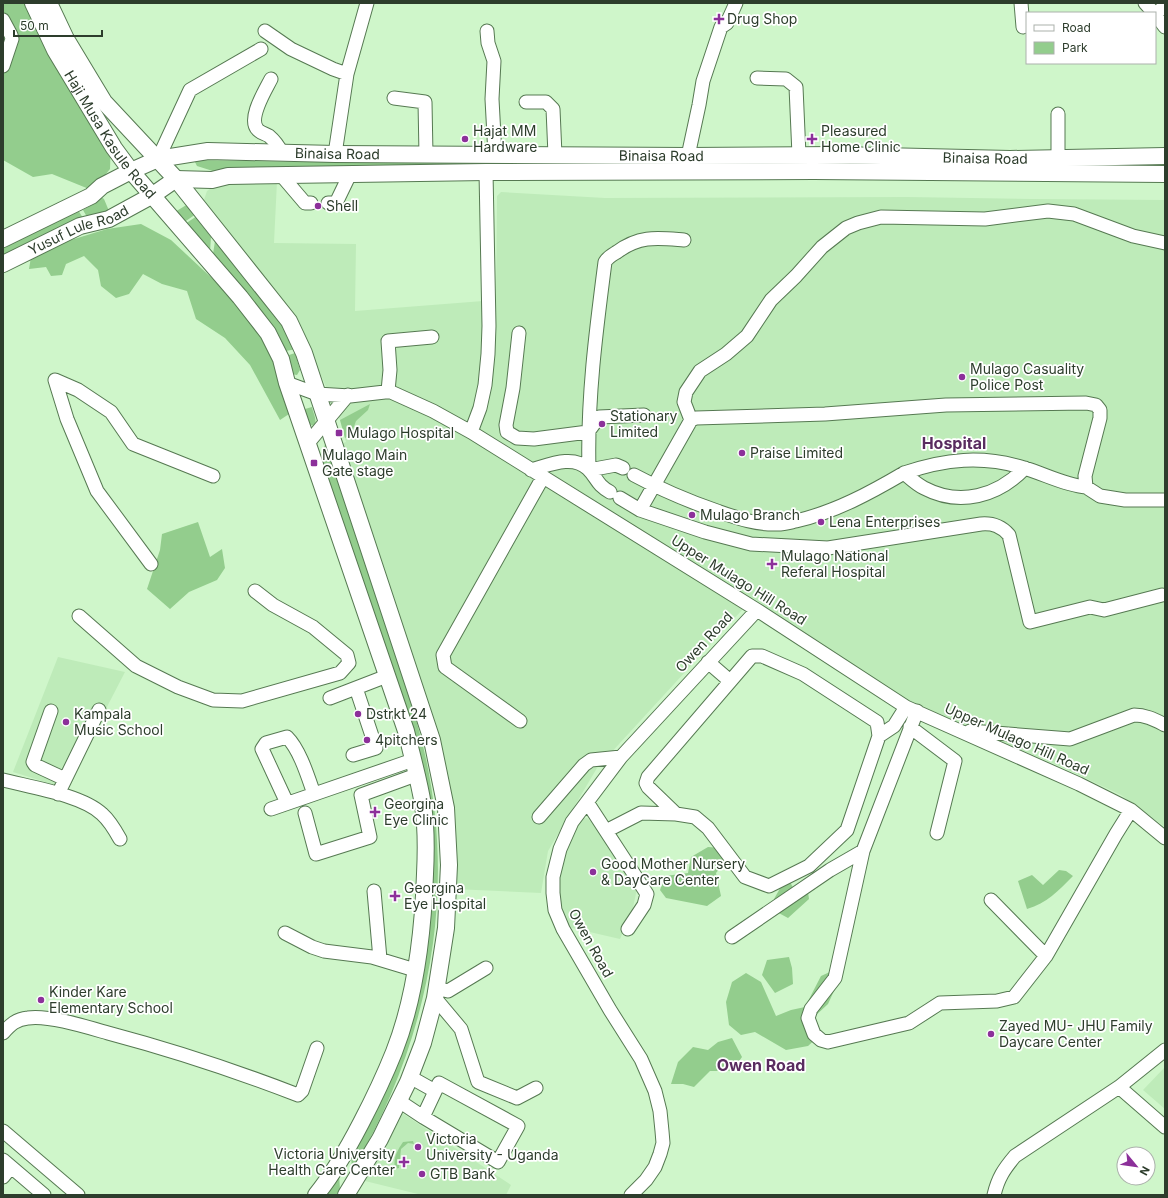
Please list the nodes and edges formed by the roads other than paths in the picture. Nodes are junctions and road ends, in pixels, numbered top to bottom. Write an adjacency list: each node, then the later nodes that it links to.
1 (33, 3): 34 (main road, Haji Musa Kasule Road)
2 (49, 3): 33 (main road, Haji Musa Kasule Road)
3 (367, 3): 18 (street)
4 (736, 3): 30 (street)
5 (1021, 3): 12 (street)
6 (1145, 3): 8 (street)
7 (1165, 6): 9 (street)
8 (1153, 12)
9 (1156, 13)
10 (1156, 15): 13 (street)
11 (3, 20): 17 (street)
12 (1023, 27)
13 (1165, 27)
14 (265, 31): 18 (street)
15 (487, 31): 26 (street)
16 (261, 49): 33 (street)
17 (3, 66)
18 (347, 74): 25 (street)
19 (757, 78): 29 (street)
20 (271, 79): 24 (street)
21 (394, 98): 27 (street)
22 (526, 102): 28 (street)
23 (1058, 114): 32 (street)
24 (282, 153): 25 (main road, Binaisa Road); 33 (main road, Binaisa Road)
25 (335, 154): 27 (main road, Binaisa Road)
26 (495, 154): 27 (main road, Binaisa Road); 28 (main road, Binaisa Road)
27 (426, 155)
28 (555, 155): 30 (main road, Binaisa Road)
29 (799, 155): 30 (main road, Binaisa Road); 32 (main road, Binaisa Road)
30 (688, 156)
31 (1165, 156): 32 (main road, Binaisa Road)
32 (1058, 158)
33 (158, 159): 34 (main road, Yusuf Lule Road); 39 (main road, Haji Musa Kasule Road)
34 (131, 171): 40 (main road, Haji Musa Kasule Road); 43 (main road, Yusuf Lule Road)
35 (486, 172): 36 (main road, Binaisa Road); 37 (main road, Binaisa Road); 56 (street)
36 (350, 174): 38 (main road, Binaisa Road); 42 (street)
37 (1165, 174)
38 (282, 176): 39 (main road, Binaisa Road); 41 (street)
39 (176, 179): 40 (main road, Haji Musa Kasule Road); 51 (main road)
40 (153, 195): 46 (main road, Yusuf Lule Road); 49 (main road)
41 (311, 203)
42 (328, 203)
43 (3, 239)
44 (684, 240): 57 (street)
45 (1165, 243): 54 (street)
46 (3, 264)
47 (519, 333): 57 (street)
48 (432, 337): 50 (street)
49 (287, 383): 51 (street, Upper Mulago Hill Road); 58 (main road)
50 (388, 392): 52 (street, Upper Mulago Hill Road); 56 (street, Upper Mulago Hill Road)
51 (317, 394): 52 (street, Upper Mulago Hill Road); 55 (main road)
52 (348, 396): 55 (street)
53 (644, 415): 57 (street)
54 (691, 420): 65 (street); 66 (street)
55 (326, 421): 58 (street); 83 (main road)
56 (471, 432): 60 (street, Upper Mulago Hill Road)
57 (588, 432): 61 (street)
58 (308, 443): 75 (main road)
59 (1025, 468): 62 (street); 62 (street); 66 (street)
60 (531, 470): 61 (street); 64 (street, Upper Mulago Hill Road)
61 (589, 470): 65 (street); 68 (street)
62 (904, 473): 65 (street)
63 (213, 476): 69 (street)
64 (543, 477): 72 (street, Upper Mulago Hill Road); 82 (street)
65 (654, 486): 68 (street)
66 (1086, 488): 67 (street)
67 (1165, 500)
68 (640, 510): 71 (street)
69 (151, 564)
70 (255, 591): 73 (street)
71 (1162, 595)
72 (757, 610): 74 (street, Owen Road); 79 (street, Upper Mulago Hill Road)
73 (79, 616)
74 (708, 662): 76 (street); 90 (street, Owen Road)
75 (387, 676): 77 (street); 87 (main road)
76 (730, 681): 88 (street); 101 (street)
77 (356, 688): 78 (street); 89 (street)
78 (330, 698)
79 (911, 709): 85 (street); 86 (street, Upper Mulago Hill Road); 88 (street)
80 (99, 710): 92 (street)
81 (51, 711): 92 (street)
82 (520, 721)
83 (426, 722): 87 (main road); 117 (main road)
84 (1165, 725): 86 (street)
85 (910, 727): 104 (street); 107 (street)
86 (961, 731): 99 (street, Upper Mulago Hill Road)
87 (406, 732): 91 (main road)
88 (879, 736): 101 (street)
89 (353, 755)
90 (621, 757): 96 (street, Owen Road); 102 (street)
91 (414, 768): 95 (street); 100 (street); 116 (main road)
92 (65, 779): 94 (street)
93 (3, 780): 94 (street)
94 (58, 794): 106 (street)
95 (314, 794): 97 (street); 97 (street)
96 (586, 802): 103 (street); 131 (street, Owen Road)
97 (288, 803): 98 (street)
98 (271, 809)
99 (1131, 810): 105 (street, Upper Mulago Hill Road); 113 (street)
100 (305, 813)
101 (676, 814): 103 (street)
102 (539, 817)
103 (606, 831): 110 (street)
104 (937, 833)
105 (1165, 838)
106 (120, 839)
107 (863, 852): 112 (street); 113 (street)
108 (374, 891): 114 (street)
109 (991, 900): 113 (street)
110 (628, 929)
111 (285, 933): 114 (street)
112 (732, 937)
113 (1046, 956)
114 (380, 959): 116 (street)
115 (486, 968): 117 (street)
116 (415, 970): 132 (main road)
117 (436, 993): 122 (main road); 124 (street)
118 (9, 1019): 119 (street); 120 (street)
119 (3, 1033)
120 (318, 1048)
121 (1165, 1050): 123 (street)
122 (410, 1077): 125 (street); 126 (main road)
123 (1119, 1087): 128 (street); 138 (street)
124 (536, 1088)
125 (435, 1091): 127 (street); 127 (street)
126 (399, 1101): 127 (street); 135 (main road)
127 (423, 1117)
128 (1165, 1128)
129 (3, 1131): 134 (street)
130 (6, 1168): 133 (street)
131 (646, 1180): 136 (street, Owen Road); 137 (street)
132 (320, 1194)
133 (44, 1195)
134 (78, 1195)
135 (346, 1195)
136 (631, 1195)
137 (646, 1195)
138 (994, 1195)

